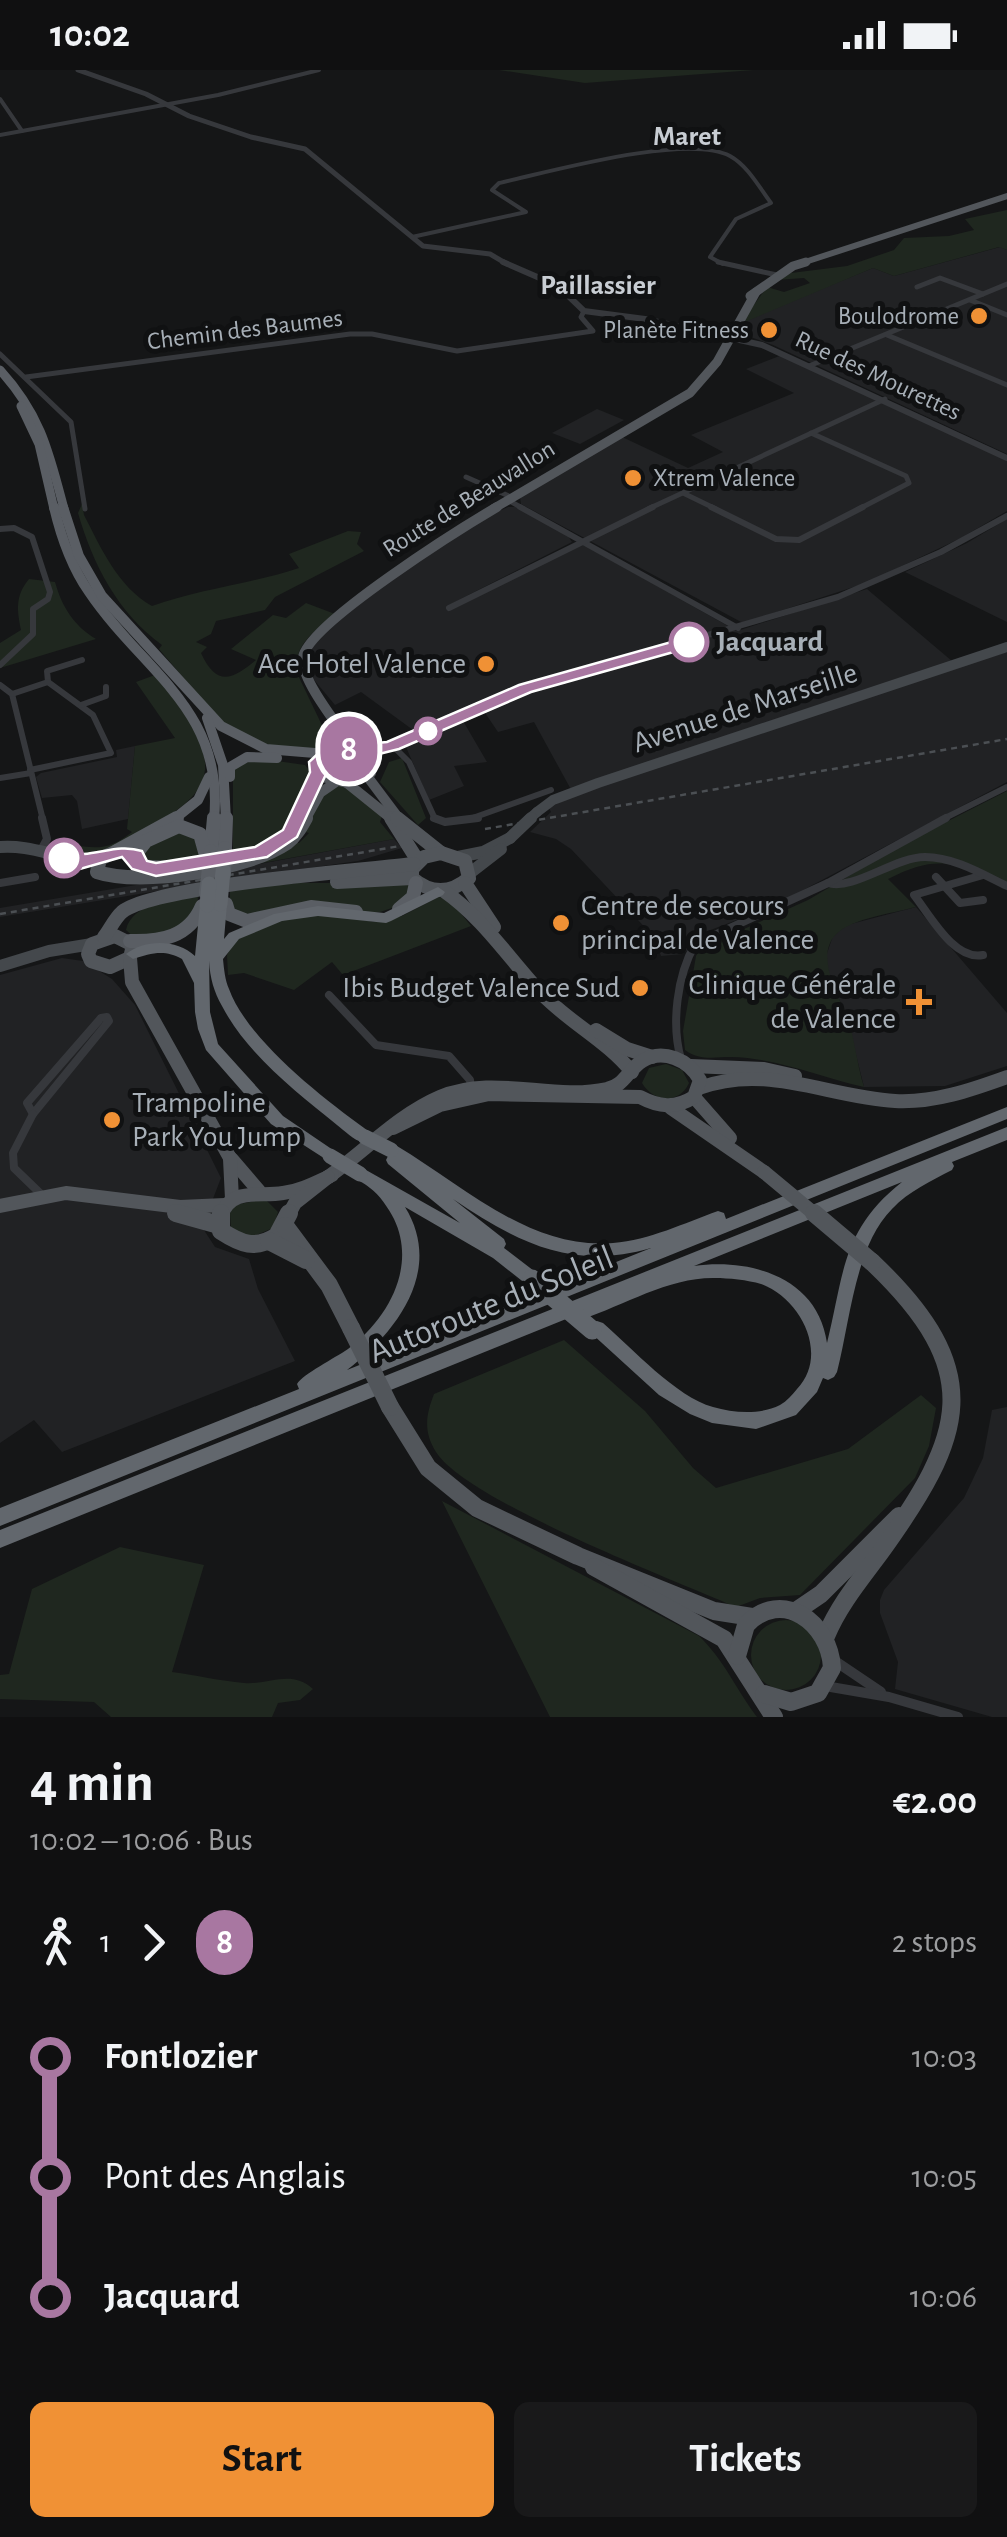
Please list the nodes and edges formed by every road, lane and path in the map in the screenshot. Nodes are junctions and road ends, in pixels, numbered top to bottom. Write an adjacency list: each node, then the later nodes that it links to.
1 (78, 70): 4 (street)
2 (320, 70): 4 (street)
3 (0, 98): 5 (street)
4 (168, 104): 5 (street); 8 (street)
5 (22, 131): 6 (street)
6 (0, 134)
7 (1007, 196): 9 (main road, Route de Beauvallon)
8 (412, 238): 9 (street); 14 (street)
9 (777, 275): 17 (main road, Route de Beauvallon)
10 (1007, 284): 12 (street)
11 (917, 287): 12 (street)
12 (983, 294): 13 (street)
13 (970, 300): 15 (street); 16 (street)
14 (584, 312): 17 (street, Rue des Mourettes); 21 (street, Chemin des Baumes)
15 (1007, 314)
16 (887, 335): 19 (street); 23 (street)
17 (727, 337): 19 (street, Rue des Mourettes); 29 (main road, Route de Beauvallon)
18 (0, 354): 21 (street)
19 (811, 366): 24 (street, Rue des Mourettes)
20 (0, 370): 39 (highway)
21 (26, 377): 30 (street)
22 (0, 381): 46 (highway)
23 (1007, 385)
24 (884, 399): 25 (street); 26 (street, Rue des Mourettes)
25 (810, 433): 28 (street); 28 (street)
26 (1007, 457)
27 (466, 478): 29 (street)
28 (682, 494): 33 (street)
29 (508, 498): 33 (street); 44 (main road, Route de Beauvallon)
30 (85, 509)
31 (1007, 516): 35 (street)
32 (0, 529): 38 (street)
33 (580, 540): 34 (street); 35 (street)
34 (448, 608)
35 (738, 628): 47 (street)
36 (1007, 647): 58 (main road, Avenue de Marseille, bridge)
37 (82, 660): 40 (street)
38 (0, 665)
39 (176, 675): 49 (highway); 57 (highway)
40 (48, 682): 43 (street); 45 (street)
41 (0, 685): 43 (street)
42 (106, 687): 45 (street)
43 (12, 694): 51 (street)
44 (318, 695): 48 (main road); 49 (main road)
45 (82, 705): 51 (street)
46 (206, 740): 60 (highway); 62 (highway)
47 (393, 746): 48 (street); 52 (street); 56 (street)
48 (358, 751): 49 (main road); 52 (main road)
49 (331, 752): 50 (main road)
50 (318, 770): 54 (main road); 57 (highway); 66 (main road)
51 (30, 771): 53 (street); 61 (street)
52 (370, 771): 54 (main road); 63 (main road)
53 (0, 778)
54 (342, 783): 66 (main road); 67 (main road)
55 (1007, 787): 74 (street)
56 (552, 790)
57 (226, 819): 60 (highway)
58 (510, 838): 64 (main road, Avenue de Marseille); 71 (main road, Avenue de Marseille)
59 (0, 848): 61 (main road)
60 (214, 850): 66 (highway); 69 (highway, bridge); 69 (highway, bridge)
61 (41, 851): 65 (main road)
62 (117, 851): 65 (main road); 66 (main road)
63 (440, 853): 64 (main road); 67 (main road)
64 (458, 857): 71 (main road)
65 (98, 865): 66 (main road)
66 (134, 865)
67 (415, 872): 77 (main road); 79 (highway); 80 (main road); 81 (main road)
68 (984, 874): 74 (street); 75 (street); 76 (street)
69 (214, 875): 79 (highway, bridge)
70 (34, 877): 73 (street)
71 (468, 878): 77 (main road); 90 (main road)
72 (936, 878): 75 (street)
73 (0, 883)
74 (828, 883): 89 (street)
75 (944, 886): 78 (street); 82 (street)
76 (1007, 886)
77 (441, 892): 83 (highway); 92 (main road)
78 (983, 900)
79 (214, 905): 81 (highway); 83 (highway); 87 (highway)
80 (95, 947): 81 (main road); 84 (main road); 85 (main road)
81 (129, 948): 84 (main road); 86 (main road); 87 (highway)
82 (984, 955)
83 (216, 960): 102 (highway, bridge)
84 (110, 967): 86 (main road)
85 (0, 968)
86 (132, 982): 103 (main road)
87 (201, 994): 107 (highway, bridge)
88 (329, 995): 94 (street)
89 (675, 1031): 90 (street); 91 (street)
90 (656, 1057): 91 (main road); 92 (main road)
91 (686, 1063): 95 (main road); 96 (main road)
92 (632, 1075): 94 (main road); 97 (main road)
93 (1007, 1077): 96 (main road)
94 (472, 1092): 97 (main road); 105 (main road)
95 (696, 1092): 96 (main road); 98 (main road); 104 (main road)
96 (839, 1094)
97 (640, 1098): 98 (main road)
98 (668, 1107): 104 (main road)
99 (1007, 1113): 108 (highway, Autoroute du Soleil)
100 (33, 1114): 100 (street); 106 (street)
101 (1007, 1137): 119 (highway); 120 (highway, Autoroute du Soleil)
102 (389, 1152): 108 (highway); 118 (highway)
103 (230, 1156): 109 (main road); 112 (main road)
104 (764, 1172): 122 (main road, bridge)
105 (332, 1175): 109 (main road); 114 (main road)
106 (26, 1180): 110 (street); 111 (street)
107 (380, 1186): 118 (highway); 121 (highway)
108 (815, 1188): 121 (highway, Autoroute du Soleil)
109 (266, 1193): 112 (main road); 114 (main road)
110 (43, 1196): 111 (main road); 112 (main road)
111 (17, 1201): 113 (main road)
112 (228, 1202): 115 (main road)
113 (0, 1208): 115 (main road)
114 (286, 1220): 116 (main road); 117 (main road)
115 (219, 1225): 116 (main road)
116 (268, 1241): 117 (main road)
117 (318, 1269): 125 (main road, bridge)
118 (534, 1277): 119 (highway, bridge)
119 (594, 1329): 120 (highway)
120 (464, 1351): 124 (highway, Autoroute du Soleil)
121 (81, 1483): 123 (highway, Autoroute du Soleil)
122 (912, 1504): 126 (main road); 128 (main road)
123 (0, 1517)
124 (0, 1539)
125 (578, 1556): 127 (main road); 129 (main road)
126 (796, 1611): 127 (main road); 128 (main road)
127 (752, 1617): 129 (main road)
128 (826, 1636): 130 (main road)
129 (738, 1656): 132 (main road)
130 (833, 1658): 131 (main road); 133 (street)
131 (817, 1692): 132 (main road); 133 (street); 135 (main road)
132 (762, 1693): 134 (main road)
133 (889, 1697): 136 (street)
134 (774, 1717)
135 (800, 1717)
136 (958, 1717)

